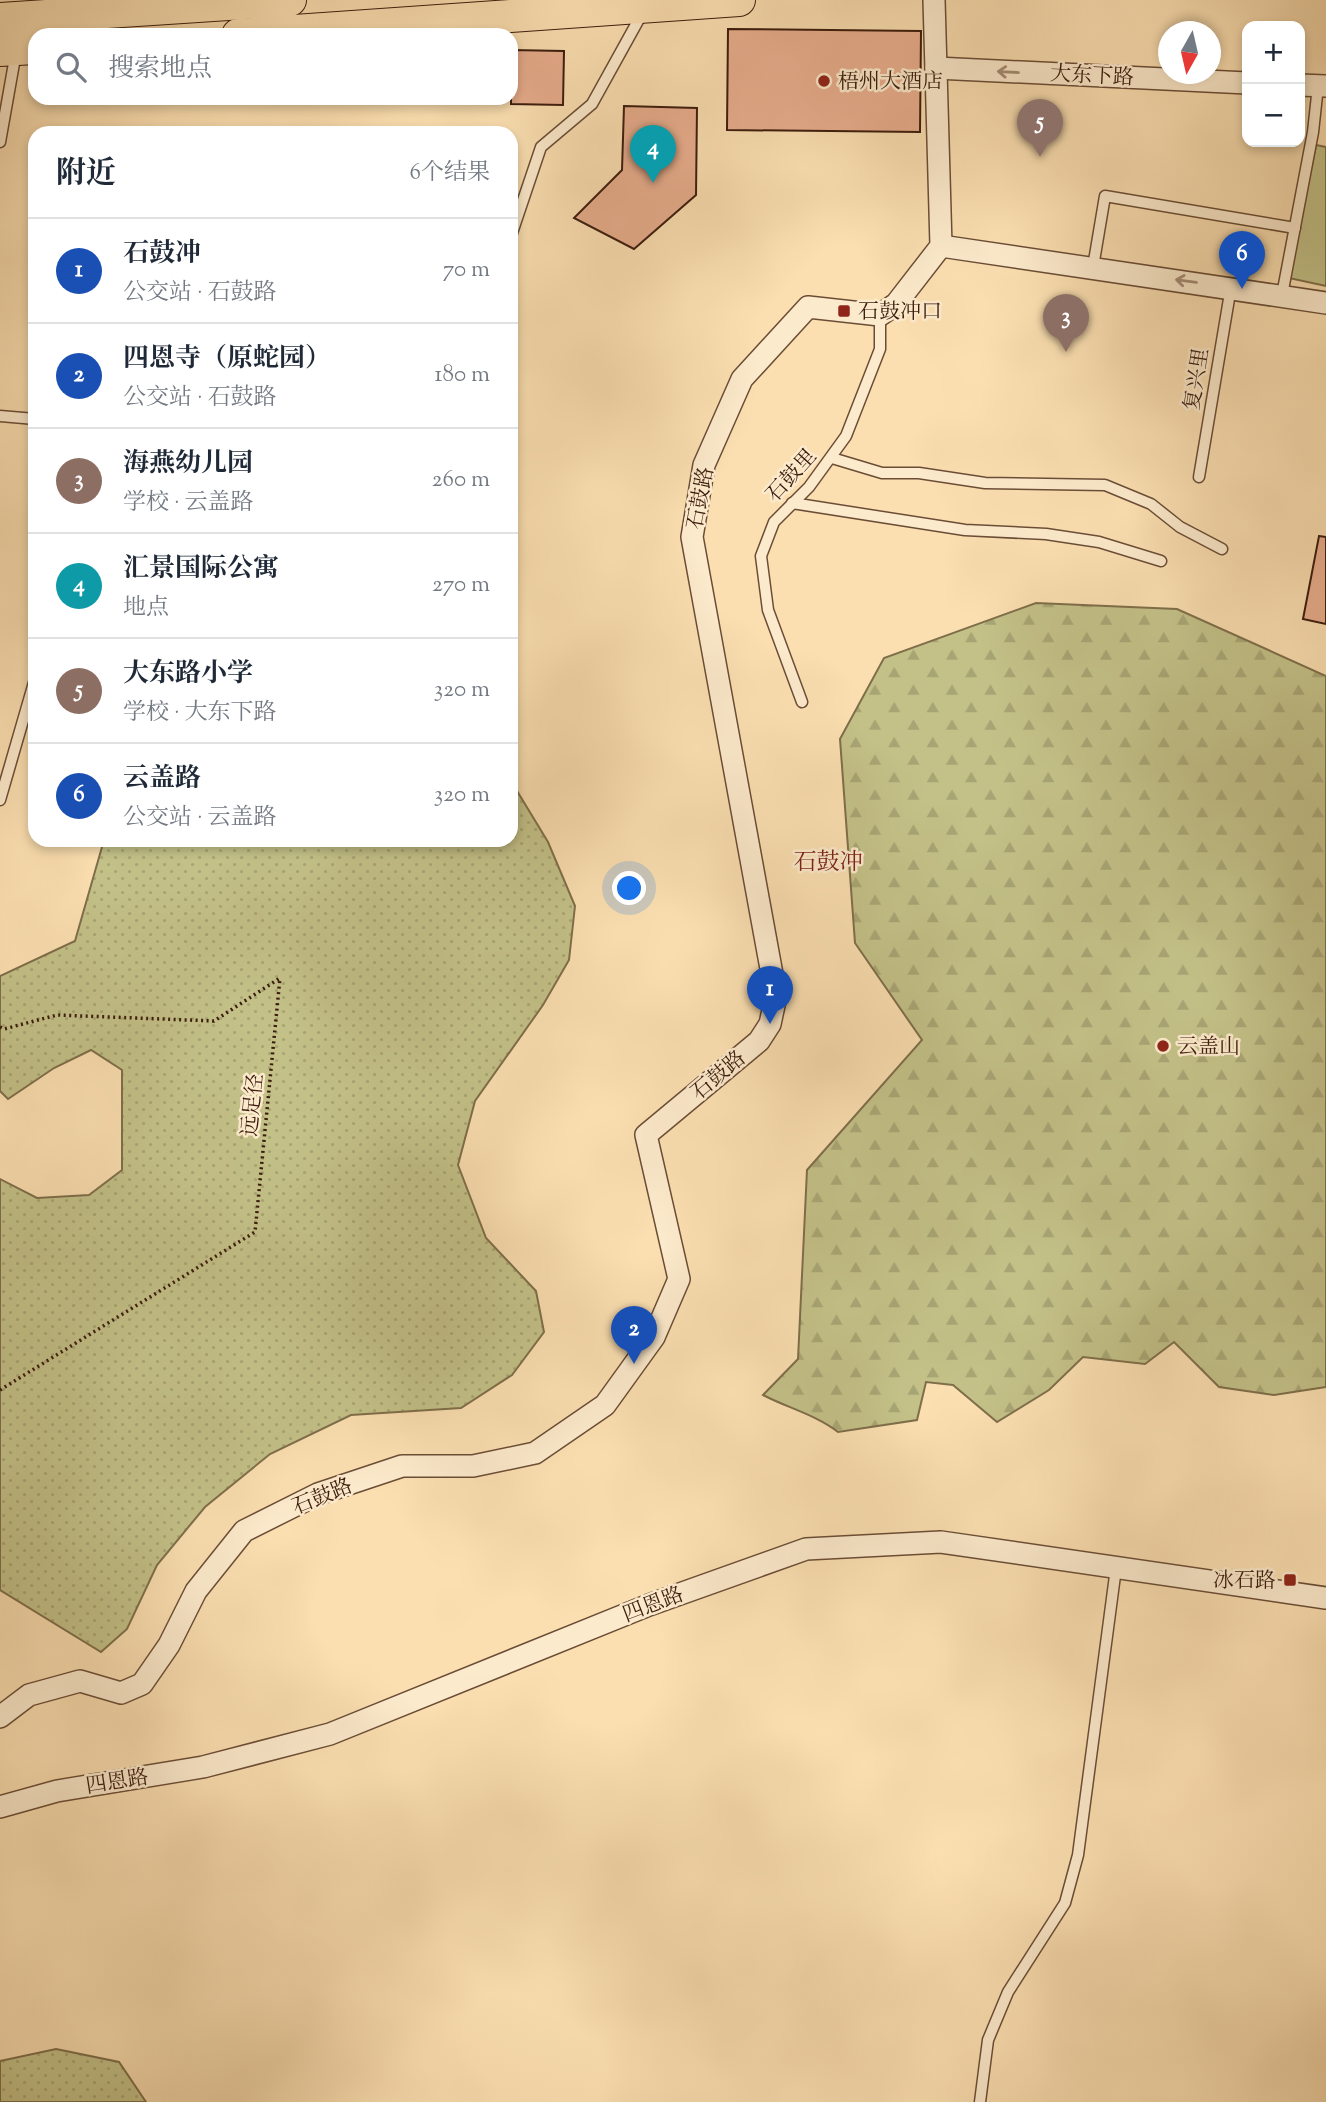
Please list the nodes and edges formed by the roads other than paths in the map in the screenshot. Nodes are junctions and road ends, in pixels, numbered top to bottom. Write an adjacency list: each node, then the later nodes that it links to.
1 (290, 0): 4 (main road)
2 (739, 0): 5 (main road)
3 (934, 0): 9 (street)
4 (153, 4): 6 (main road)
5 (645, 8): 7 (main road); 15 (lane)
6 (0, 19)
7 (344, 28)
8 (17, 49): 14 (lane)
9 (936, 68): 10 (street, 大东下路, one-way to 9); 17 (street)
10 (1242, 83)
11 (1315, 86): 12 (lane)
12 (1313, 132): 13 (lane); 16 (lane)
13 (1326, 135)
14 (0, 142)
15 (518, 215)
16 (1295, 228): 18 (lane); 20 (lane)
17 (941, 246): 18 (street); 22 (street)
18 (1093, 267): 19 (street, one-way to 18)
19 (1231, 287): 20 (street); 26 (lane, 复兴里)
20 (1282, 295): 21 (street)
21 (1326, 303)
22 (880, 315): 25 (lane, 石鼓里); 35 (street, 石鼓路)
23 (0, 416): 24 (lane)
24 (28, 418)
25 (832, 458): 27 (lane, 石鼓里); 28 (lane)
26 (1199, 477)
27 (792, 503): 29 (lane); 30 (lane, 石鼓里)
28 (1222, 549)
29 (1161, 561)
30 (802, 702)
31 (28, 703): 32 (lane)
32 (0, 800)
33 (1116, 1568): 34 (street, 四恩路); 36 (street, 四恩路); 37 (lane)
34 (1326, 1598)
35 (0, 1717)
36 (0, 1807)
37 (980, 2102)

